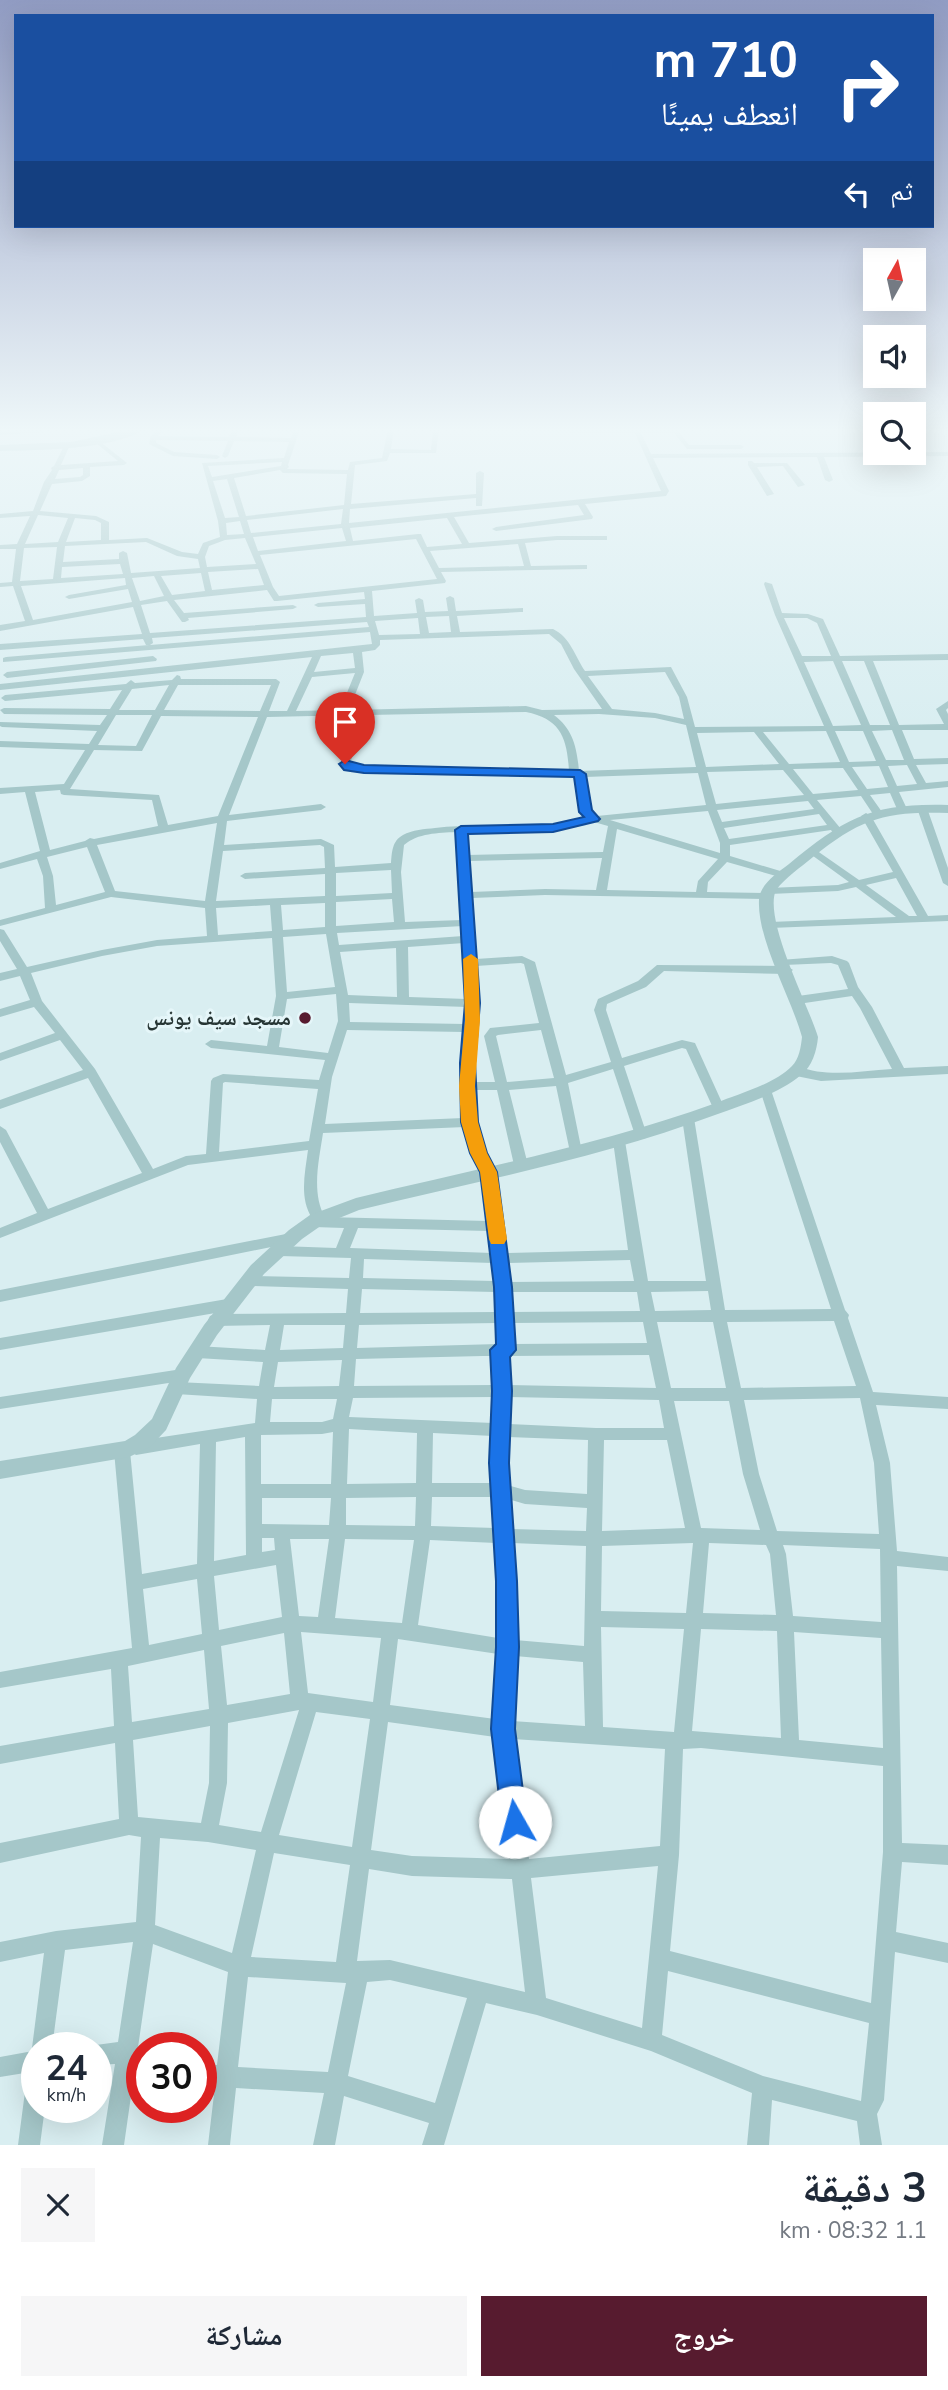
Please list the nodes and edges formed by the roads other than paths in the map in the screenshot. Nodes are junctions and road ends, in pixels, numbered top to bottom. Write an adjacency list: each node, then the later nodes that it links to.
1 (27, 529): 21 (street)
2 (67, 529): 19 (street)
3 (105, 529): 16 (street)
4 (223, 529): 14 (street)
5 (247, 529): 12 (street)
6 (297, 529): 12 (street)
7 (315, 529): 25 (street)
8 (346, 529): 20 (street)
9 (414, 529): 13 (street)
10 (456, 529): 23 (street)
11 (496, 529): 18 (street)
12 (248, 535): 14 (street); 27 (street)
13 (418, 536): 20 (street); 26 (street)
14 (224, 538): 28 (street)
15 (604, 538): 17 (street)
16 (105, 541): 19 (street); 28 (street)
17 (521, 542): 18 (street); 32 (street)
18 (505, 543): 22 (street)
19 (61, 544): 21 (street); 29 (street)
20 (350, 544): 25 (street)
21 (20, 545): 24 (street); 39 (street)
22 (481, 545): 23 (street); 33 (street)
23 (467, 546): 26 (street)
24 (0, 547)
25 (322, 547): 27 (street)
26 (426, 549): 35 (street)
27 (257, 553): 30 (street)
28 (201, 557): 34 (street)
29 (61, 565): 37 (street); 38 (street)
30 (260, 566): 34 (street); 43 (street)
31 (584, 567): 32 (street)
32 (528, 568): 33 (street)
33 (485, 569): 35 (street)
34 (203, 570): 36 (street); 44 (street)
35 (438, 570): 45 (street)
36 (156, 573): 37 (street); 47 (street)
37 (129, 575): 38 (street); 42 (street)
38 (57, 580): 39 (street)
39 (16, 584): 41 (street); 57 (street)
40 (768, 584): 55 (street)
41 (0, 585)
42 (132, 586): 46 (street); 50 (street)
43 (269, 587): 44 (street); 45 (street)
44 (209, 593): 47 (street)
45 (369, 596): 53 (street); 56 (street)
46 (69, 597)
47 (169, 598): 50 (street); 53 (street)
48 (450, 598): 52 (street)
49 (419, 600): 54 (street)
50 (135, 604): 57 (street); 63 (street)
51 (520, 610): 52 (street)
52 (453, 613): 54 (street); 62 (street)
53 (182, 615): 60 (street)
54 (421, 615): 56 (street); 64 (street)
55 (779, 615): 74 (street); 75 (street)
56 (370, 618): 59 (street); 61 (street)
57 (30, 623): 58 (street)
58 (0, 628)
59 (242, 629): 60 (street); 65 (street)
60 (194, 633): 63 (street); 67 (street)
61 (375, 634): 64 (street); 65 (street); 69 (street)
62 (456, 635): 64 (street); 83 (street)
63 (147, 637): 66 (street); 70 (street)
64 (425, 637)
65 (243, 642): 67 (street)
66 (55, 643): 68 (street); 72 (street)
67 (202, 645): 70 (street); 78 (street)
68 (0, 647)
69 (356, 650): 71 (street); 81 (street)
70 (152, 654): 72 (street); 77 (street); 80 (street)
71 (318, 654): 78 (street); 84 (street)
72 (54, 656): 77 (street)
73 (948, 657): 76 (street)
74 (801, 659): 75 (street); 104 (street)
75 (836, 659): 76 (street); 105 (street)
76 (868, 659): 102 (street)
77 (4, 665): 87 (street)
78 (210, 665): 79 (street)
79 (181, 668): 80 (street); 85 (street)
80 (156, 670): 82 (street)
81 (360, 670): 84 (street); 92 (street)
82 (137, 673): 86 (street); 87 (street)
83 (582, 674): 94 (street); 100 (street)
84 (308, 675): 97 (street)
85 (175, 682): 86 (street); 95 (street); 96 (street)
86 (129, 686): 89 (street); 91 (street)
87 (3, 687): 89 (street)
88 (948, 705): 98 (street)
89 (3, 707): 91 (street); 101 (street)
90 (544, 712): 93 (street); 94 (street); 114 (street)
91 (112, 713): 95 (street); 99 (street)
92 (343, 713): 93 (street); 97 (street)
93 (364, 713): 114 (street)
94 (610, 713): 100 (street)
95 (156, 714): 96 (street); 107 (street)
96 (264, 714): 97 (street); 130 (street)
97 (290, 714)
98 (948, 725): 102 (street)
99 (103, 727): 101 (street); 107 (street)
100 (692, 727): 103 (street); 113 (street)
101 (1, 728)
102 (897, 729): 105 (street); 109 (street)
103 (757, 730): 104 (street); 112 (street)
104 (830, 730): 105 (street); 111 (street)
105 (866, 730): 110 (street)
106 (0, 744): 107 (street)
107 (89, 748): 117 (street)
108 (948, 761): 109 (street)
109 (911, 762): 110 (street); 116 (street)
110 (880, 763): 111 (street); 119 (street)
111 (846, 765): 112 (street); 121 (street)
112 (785, 766): 113 (street); 122 (street)
113 (702, 768): 114 (street); 124 (street)
114 (577, 774): 131 (street)
115 (948, 784): 116 (street)
116 (923, 786): 119 (street)
117 (66, 787): 118 (street); 132 (street)
118 (29, 789): 120 (street); 141 (street)
119 (893, 789): 121 (street); 126 (street)
120 (0, 791)
121 (864, 793): 122 (street); 129 (street)
122 (810, 797): 124 (street); 128 (street)
123 (321, 807): 130 (street)
124 (712, 807): 131 (street); 134 (street)
125 (922, 808): 126 (street); 127 (street); 151 (street)
126 (902, 809): 129 (street)
127 (948, 809)
128 (821, 811): 134 (street); 135 (street)
129 (872, 814): 135 (street); 148 (street)
130 (223, 817): 132 (street); 139 (street)
131 (594, 819): 133 (street); 136 (street)
132 (163, 826): 137 (street)
133 (613, 826): 142 (street); 144 (street)
134 (717, 826): 138 (street)
135 (836, 829): 138 (street); 140 (street)
136 (461, 830): 143 (street); 146 (street)
137 (90, 841): 141 (street); 155 (street)
138 (725, 844): 144 (street)
139 (218, 848): 147 (street); 161 (street)
140 (813, 851): 149 (street); 152 (street)
141 (44, 853): 145 (street); 162 (street)
142 (608, 855): 143 (street); 153 (street)
143 (463, 858): 157 (street)
144 (725, 858): 149 (street); 156 (street)
145 (0, 866)
146 (398, 866): 147 (street); 158 (street)
147 (329, 871): 150 (street); 159 (street)
148 (899, 874): 152 (street); 164 (street)
149 (783, 875): 154 (street)
150 (245, 877)
151 (948, 883)
152 (861, 885): 154 (street); 163 (street)
153 (601, 893): 156 (street); 157 (street)
154 (767, 893): 156 (street); 169 (street)
155 (111, 894): 161 (street); 162 (street)
156 (701, 894)
157 (466, 895): 167 (street)
158 (397, 896): 159 (street); 168 (street)
159 (329, 900): 160 (street); 170 (street)
160 (275, 903): 161 (street); 172 (street)
161 (210, 905): 173 (street)
162 (51, 909): 166 (street)
163 (905, 918): 164 (street); 169 (street)
164 (924, 918): 165 (street)
165 (948, 918)
166 (0, 923)
167 (468, 923): 168 (street); 174 (street)
168 (400, 925): 170 (street)
169 (770, 925): 178 (street)
170 (331, 931): 172 (street); 176 (street)
171 (0, 932): 179 (street)
172 (276, 935): 173 (street); 183 (street)
173 (213, 937): 179 (street)
174 (470, 939): 175 (street); 177 (street)
175 (402, 944): 176 (street); 185 (street)
176 (333, 949): 182 (street)
177 (471, 963): 187 (street); 190 (street)
178 (786, 966): 181 (street); 184 (street); 197 (street)
179 (24, 971): 180 (street); 186 (street)
180 (0, 977)
181 (855, 992): 184 (street); 201 (street)
182 (342, 995): 183 (street); 185 (street); 189 (street)
183 (282, 996): 194 (street)
184 (798, 1000): 198 (street)
185 (403, 1001): 187 (street)
186 (37, 1002): 188 (street); 192 (street)
187 (472, 1003): 191 (street)
188 (0, 1013)
189 (344, 1026): 191 (street); 196 (street)
190 (546, 1026): 202 (street); 205 (street)
191 (471, 1028): 204 (street)
192 (61, 1035): 195 (street); 200 (street)
193 (211, 1044): 194 (street)
194 (273, 1049): 196 (street)
195 (0, 1057)
196 (332, 1057): 203 (street)
197 (619, 1064): 202 (street); 208 (street); 213 (street)
198 (797, 1070): 201 (street); 206 (street)
199 (948, 1070): 201 (street)
200 (91, 1072): 207 (street); 220 (street)
201 (900, 1073)
202 (561, 1081): 205 (street); 216 (street)
203 (325, 1085): 211 (street); 217 (street)
204 (467, 1086): 205 (street); 210 (street)
205 (502, 1086): 218 (street)
206 (766, 1090): 208 (street); 238 (street)
207 (0, 1105)
208 (718, 1107): 209 (street)
209 (688, 1118): 213 (street); 234 (street)
210 (470, 1122): 211 (street); 219 (street)
211 (318, 1129): 215 (street)
212 (0, 1130): 221 (street)
213 (641, 1135): 214 (street)
214 (619, 1142): 216 (street); 229 (street)
215 (315, 1145): 217 (street); 222 (street)
216 (576, 1152): 218 (street)
217 (212, 1158): 220 (street)
218 (521, 1165): 219 (street)
219 (488, 1172): 222 (street); 224 (street)
220 (149, 1174): 221 (street)
221 (44, 1214): 225 (street)
222 (316, 1220): 223 (street); 226 (street)
223 (353, 1223): 224 (street); 227 (street)
224 (496, 1226): 230 (street)
225 (0, 1233)
226 (286, 1245): 227 (street); 231 (street); 236 (street)
227 (341, 1252): 228 (street)
228 (358, 1252): 230 (street); 232 (street)
229 (636, 1255): 230 (street); 233 (street)
230 (500, 1258): 235 (street)
231 (250, 1280): 232 (street); 237 (street)
232 (356, 1283): 235 (street); 243 (street)
233 (644, 1285): 234 (street); 235 (street); 241 (street)
234 (714, 1286): 240 (street)
235 (503, 1287): 239 (street)
236 (0, 1297)
237 (227, 1306): 242 (street); 245 (street)
238 (842, 1315): 240 (street); 257 (street)
239 (504, 1317): 241 (street); 243 (street); 247 (street)
240 (719, 1317): 241 (street); 256 (street)
241 (651, 1318): 246 (street)
242 (215, 1320): 244 (street); 248 (street)
243 (351, 1320): 244 (street); 249 (street)
244 (278, 1321): 250 (street)
245 (0, 1344)
246 (656, 1349): 247 (street); 255 (street)
247 (503, 1350): 249 (street); 252 (street)
248 (197, 1352): 250 (street); 251 (street)
249 (348, 1352): 250 (street); 254 (street)
250 (270, 1356): 253 (street)
251 (179, 1381): 253 (street); 258 (street); 267 (street)
252 (502, 1391): 254 (street); 255 (street); 263 (street)
253 (265, 1393): 254 (street); 262 (street)
254 (346, 1394): 260 (street)
255 (665, 1394): 256 (street); 265 (street)
256 (735, 1395): 257 (street); 280 (street)
257 (866, 1395): 259 (street); 282 (street)
258 (0, 1403)
259 (948, 1403)
260 (340, 1426): 261 (street); 262 (street); 272 (street)
261 (425, 1427): 263 (street); 269 (street)
262 (258, 1429): 266 (street); 271 (street)
263 (500, 1430): 264 (street); 270 (street)
264 (596, 1434): 265 (street); 273 (street)
265 (672, 1434): 279 (street)
266 (208, 1436): 267 (street); 286 (street)
267 (126, 1450): 268 (street); 287 (street)
268 (0, 1470)
269 (425, 1489): 270 (street); 272 (street); 277 (street)
270 (499, 1490): 273 (street); 278 (street)
271 (253, 1491): 272 (street); 274 (street)
272 (338, 1491): 276 (street)
273 (594, 1502): 281 (street)
274 (255, 1531): 275 (street); 284 (street)
275 (281, 1531): 276 (street); 283 (street)
276 (337, 1531): 277 (street); 292 (street)
277 (423, 1533): 278 (street); 294 (street)
278 (504, 1535): 281 (street); 296 (street)
279 (698, 1535): 280 (street); 281 (street); 289 (street)
280 (773, 1538): 282 (street); 291 (street)
281 (595, 1539): 288 (street)
282 (888, 1550): 285 (street); 293 (street)
283 (284, 1556): 284 (street); 290 (street)
284 (254, 1561): 286 (street)
285 (948, 1564)
286 (205, 1572): 287 (street); 295 (street)
287 (135, 1583): 297 (street)
288 (592, 1619): 289 (street); 298 (street)
289 (694, 1622): 291 (street); 307 (street)
290 (292, 1623): 292 (street); 295 (street); 301 (street)
291 (784, 1623): 293 (street); 308 (street)
292 (325, 1626): 294 (street)
293 (889, 1631): 310 (street)
294 (400, 1632): 296 (street); 302 (street)
295 (212, 1641): 297 (street); 303 (street)
296 (507, 1647): 298 (street); 304 (street)
297 (141, 1655): 299 (street)
298 (592, 1655): 306 (street)
299 (119, 1658): 300 (street); 305 (street)
300 (0, 1680)
301 (305, 1702): 302 (street); 303 (street); 314 (street)
302 (382, 1714): 304 (street); 319 (street)
303 (219, 1716): 305 (street); 313 (street)
304 (503, 1729): 306 (street); 320 (street)
305 (123, 1731): 309 (street); 311 (street)
306 (594, 1734): 307 (street)
307 (678, 1740): 308 (street); 317 (street)
308 (790, 1748): 310 (street)
309 (0, 1755)
310 (890, 1758): 315 (street)
311 (129, 1826): 312 (street); 316 (street)
312 (151, 1828): 313 (street); 321 (street)
313 (208, 1833): 314 (street)
314 (267, 1843): 319 (street); 327 (street)
315 (892, 1852): 318 (street); 322 (street)
316 (0, 1853)
317 (669, 1855): 320 (street); 326 (street)
318 (948, 1856)
319 (359, 1857): 320 (street); 328 (street)
320 (520, 1869): 330 (street)
321 (145, 1931): 323 (street); 327 (street); 333 (street)
322 (885, 1940): 325 (street); 331 (street)
323 (56, 1941): 324 (street); 332 (street)
324 (0, 1952)
325 (948, 1953)
326 (660, 1959): 331 (street); 334 (street)
327 (239, 1966): 328 (street); 338 (street)
328 (352, 1971): 329 (street); 339 (street)
329 (479, 1992): 330 (street); 343 (street)
330 (537, 2005): 334 (street)
331 (880, 2016): 342 (street)
332 (44, 2032)
333 (134, 2032)
334 (651, 2041): 341 (street)
335 (21, 2064): 336 (street)
336 (0, 2067)
337 (217, 2077): 338 (street)
338 (227, 2077): 339 (street); 347 (street)
339 (336, 2083): 343 (street); 348 (street)
340 (126, 2087): 346 (street)
341 (763, 2088): 342 (street); 350 (street)
342 (866, 2113): 351 (street)
343 (440, 2116): 349 (street)
344 (32, 2123): 345 (street)
345 (29, 2145)
346 (113, 2145)
347 (219, 2145)
348 (324, 2145)
349 (433, 2145)
350 (758, 2145)
351 (872, 2145)

